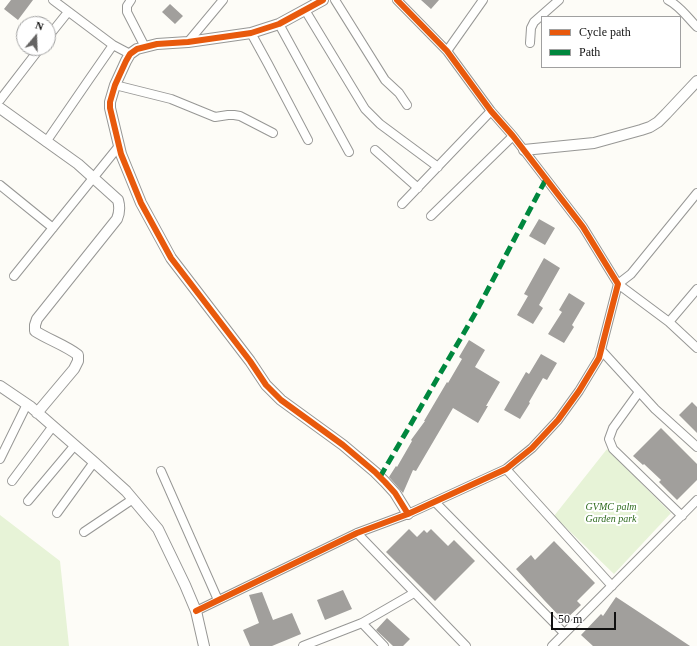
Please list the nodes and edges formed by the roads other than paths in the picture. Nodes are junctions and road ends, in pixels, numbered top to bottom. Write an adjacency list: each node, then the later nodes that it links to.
1 (53, 0): 11 (street)
2 (131, 0): 19 (street)
3 (223, 0): 16 (street)
4 (323, 0): 10 (street)
5 (335, 0): 26 (street)
6 (397, 0): 20 (street)
7 (483, 0): 20 (street)
8 (668, 0): 14 (street)
9 (553, 2): 17 (street)
10 (305, 10): 12 (street); 37 (street)
11 (68, 12): 13 (street); 18 (street)
12 (279, 24): 15 (street); 36 (street)
13 (56, 27)
14 (697, 27)
15 (251, 33): 16 (street); 31 (street)
16 (188, 42): 19 (street)
17 (530, 44)
18 (113, 45): 21 (street); 32 (street)
19 (145, 46): 21 (street)
20 (447, 51): 28 (street)
21 (130, 54): 24 (street)
22 (34, 56): 25 (street)
23 (697, 81): 35 (street)
24 (115, 85): 29 (street); 33 (street)
25 (0, 100)
26 (407, 105)
27 (0, 108): 32 (street)
28 (491, 111): 30 (street); 37 (street)
29 (273, 133)
30 (513, 136): 35 (street); 43 (street)
31 (308, 140)
32 (46, 142): 38 (street)
33 (119, 146): 38 (street); 68 (street)
34 (375, 150): 40 (street)
35 (524, 150): 46 (street)
36 (348, 152)
37 (438, 167): 40 (street)
38 (94, 178): 44 (street); 54 (street)
39 (0, 185): 44 (street)
40 (418, 188): 42 (street)
41 (697, 193): 46 (street)
42 (402, 204)
43 (431, 216)
44 (53, 228): 45 (street)
45 (14, 276)
46 (618, 284): 48 (street); 50 (street)
47 (697, 289): 48 (street)
48 (669, 322): 49 (street)
49 (697, 348)
50 (601, 350): 52 (street); 60 (street)
51 (0, 386): 53 (street)
52 (639, 392): 57 (street); 69 (street)
53 (26, 404): 54 (street); 58 (street)
54 (37, 413): 55 (street)
55 (53, 426): 56 (street); 62 (street)
56 (75, 445): 59 (street); 65 (street)
57 (697, 447)
58 (0, 459)
59 (94, 462): 63 (street); 67 (street)
60 (506, 469): 66 (street); 72 (street)
61 (161, 471): 74 (street)
62 (12, 481)
63 (133, 499): 70 (street); 75 (street)
64 (697, 500): 69 (street)
65 (28, 501)
66 (435, 502): 68 (street); 77 (street)
67 (58, 513)
68 (408, 514): 71 (street)
69 (682, 516): 72 (street)
70 (84, 532)
71 (357, 533): 73 (street); 74 (street)
72 (612, 586): 77 (street)
73 (414, 592): 76 (street); 81 (street)
74 (218, 600): 75 (street)
75 (196, 611): 78 (street)
76 (362, 623): 79 (street); 80 (street)
77 (564, 633): 82 (street)
78 (204, 646)
79 (303, 646)
80 (384, 646)
81 (466, 646)
82 (552, 646)

